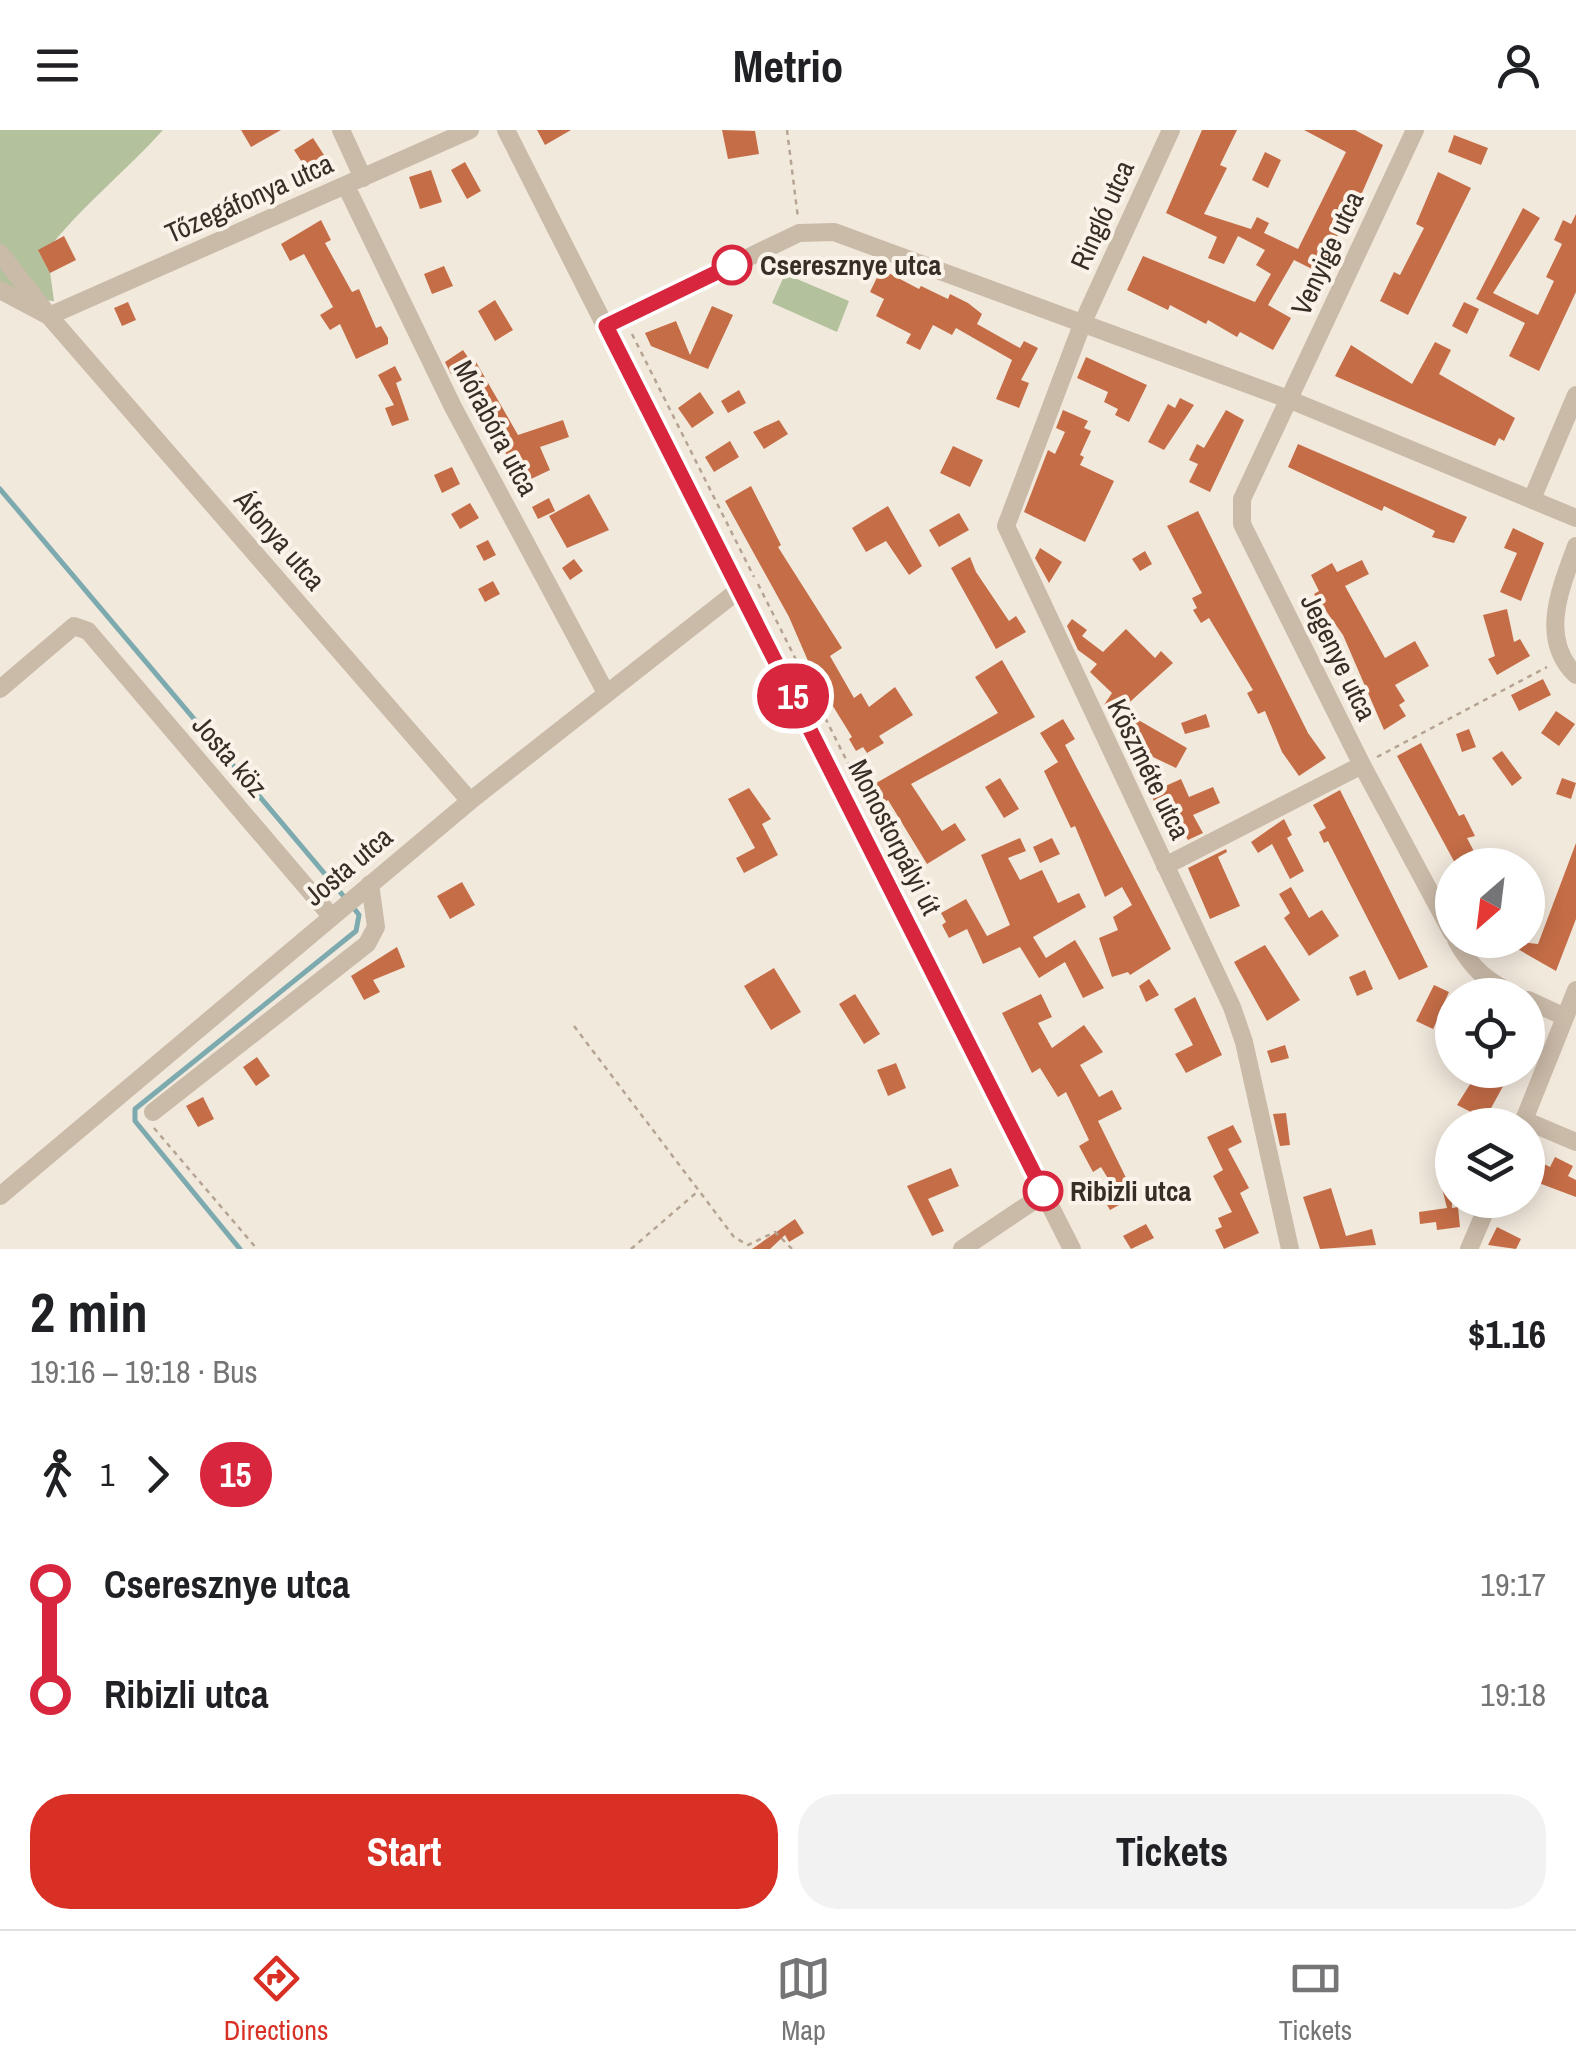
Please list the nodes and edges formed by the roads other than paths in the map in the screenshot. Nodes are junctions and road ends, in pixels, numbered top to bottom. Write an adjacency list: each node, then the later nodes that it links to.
1 (342, 130): 6 (street, Mórabóra utca)
2 (470, 130): 6 (street, Tőzegáfonya utca)
3 (506, 130): 11 (street, Monostorpályi út)
4 (1170, 130): 10 (street, Ringló utca)
5 (1414, 130): 13 (street, Venyige utca)
6 (354, 182): 9 (street, Tőzegáfonya utca); 20 (street, Mórabóra utca)
7 (0, 253): 9 (street, Áfonya utca)
8 (0, 290): 9 (street, Áfonya utca)
9 (49, 316): 22 (street, Áfonya utca)
10 (1084, 322): 11 (street); 13 (street); 23 (street, Köszméte utca)
11 (606, 326): 17 (street, Monostorpályi út)
12 (1576, 394): 14 (street)
13 (1288, 399): 14 (street); 21 (street, Jegenye utca)
14 (1532, 500): 15 (street)
15 (1576, 518)
16 (1576, 546): 18 (street)
17 (740, 589): 20 (street, Josta utca); 35 (street, Monostorpályi út)
18 (1576, 675)
19 (0, 688): 24 (street, Josta köz)
20 (605, 691): 22 (street, Josta utca)
21 (1362, 765): 23 (street); 25 (street, Jegenye utca)
22 (470, 801): 24 (street, Josta utca)
23 (1165, 866): 40 (street, Köszméte utca)
24 (350, 900): 32 (street); 36 (street, Josta utca)
25 (1435, 901)
26 (1466, 958): 27 (street)
27 (1484, 978)
28 (1576, 990): 30 (street)
29 (1545, 1007): 30 (street)
30 (1565, 1016): 31 (street)
31 (1529, 1108)
32 (153, 1112)
33 (1545, 1131): 34 (street)
34 (1576, 1142)
35 (1044, 1194): 38 (street); 39 (street, Monostorpályi út)
36 (0, 1196)
37 (1482, 1218): 41 (street)
38 (962, 1249)
39 (1072, 1249)
40 (1290, 1249)
41 (1469, 1249)

